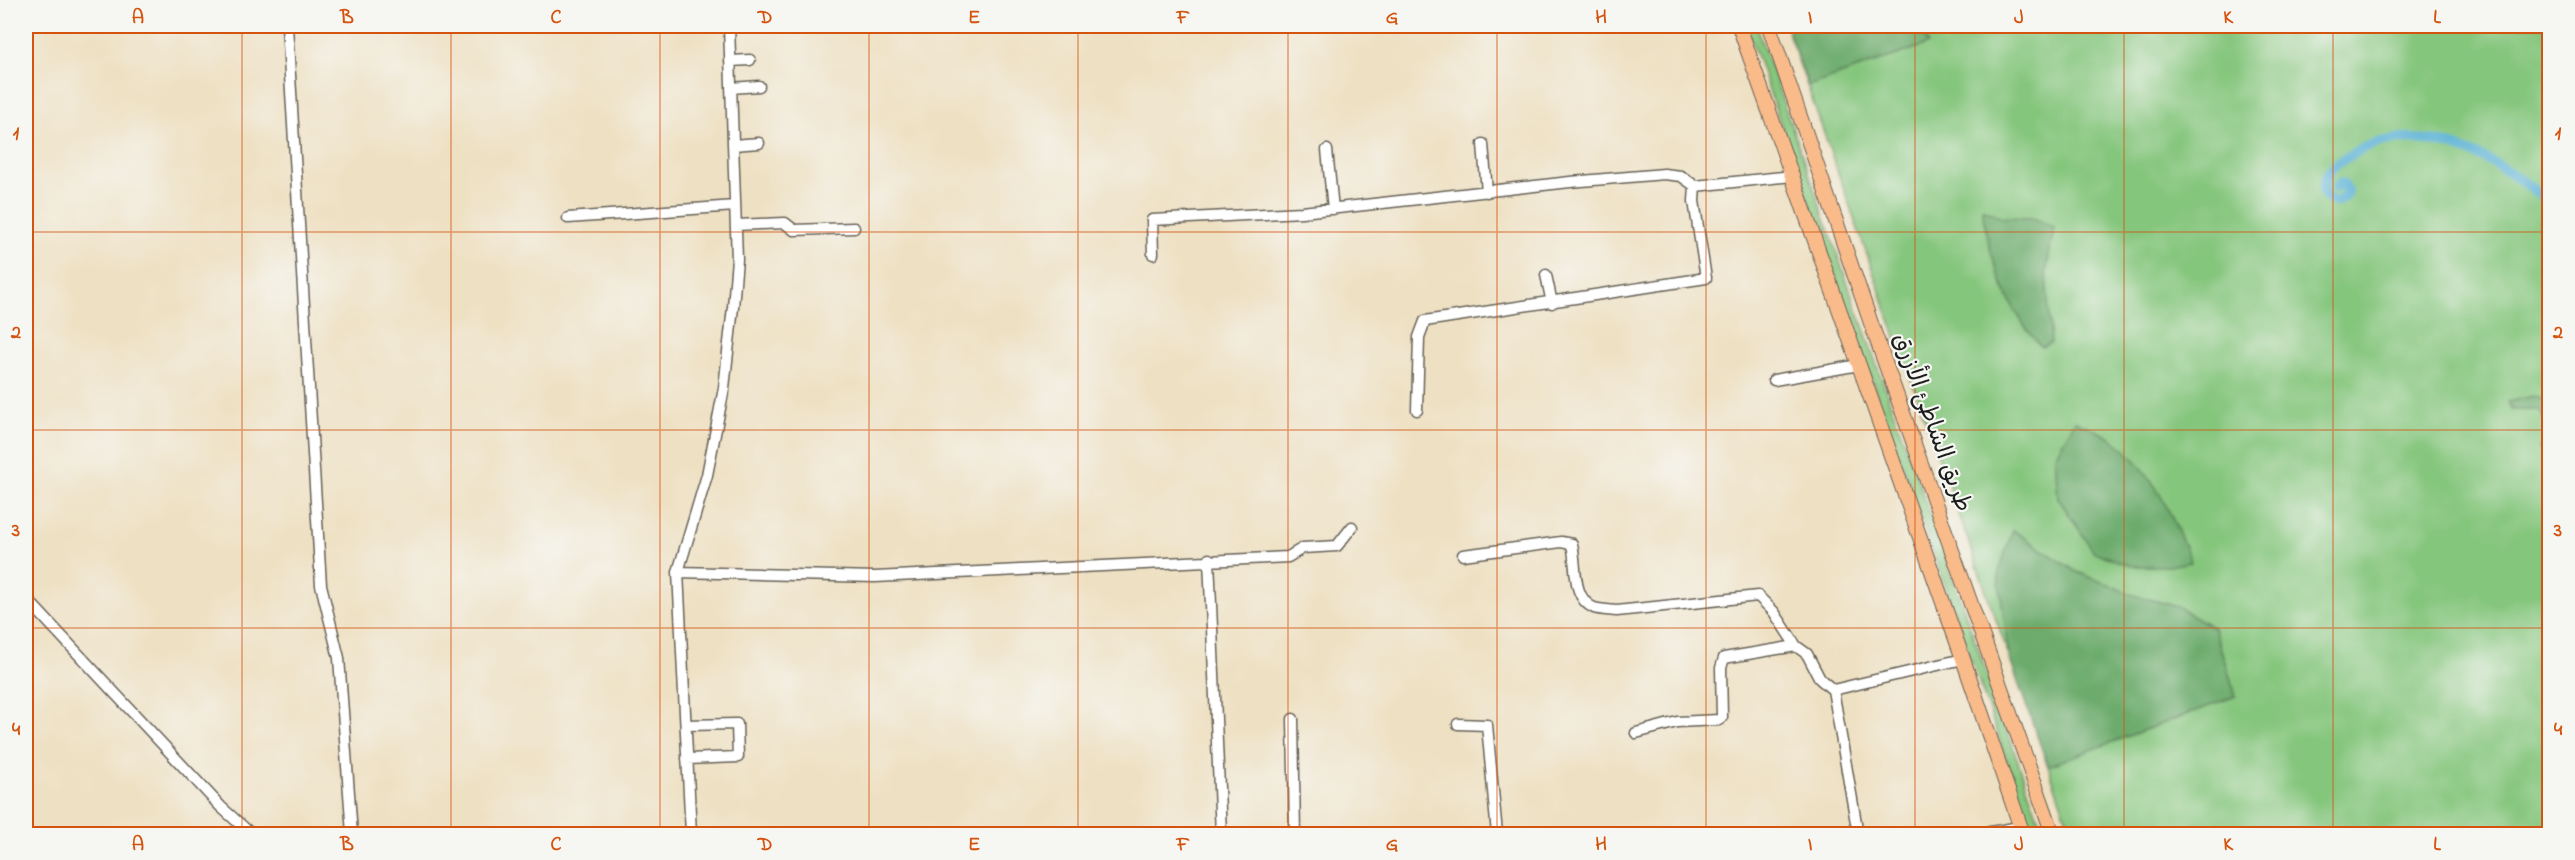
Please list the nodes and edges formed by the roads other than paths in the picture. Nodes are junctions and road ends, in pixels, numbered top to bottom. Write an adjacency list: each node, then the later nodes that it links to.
1 (287, 26): 42 (street)
2 (729, 26): 6 (street)
3 (1738, 26): 13 (main road, طريق الشاطئ الأزرق)
4 (1769, 26): 49 (main road, طريق الشاطئ الأزرق)
5 (750, 60): 6 (street)
6 (730, 61): 8 (street)
7 (759, 86): 8 (street)
8 (731, 88): 11 (street)
9 (759, 144): 11 (street)
10 (1483, 144): 15 (street)
11 (733, 145): 16 (street)
12 (1326, 150): 17 (street)
13 (1792, 176): 14 (street); 24 (main road, طريق الشاطئ الأزرق)
14 (1695, 186): 15 (street); 23 (street)
15 (1487, 192): 17 (street)
16 (735, 206): 18 (street); 19 (street)
17 (1333, 209): 21 (street)
18 (568, 218)
19 (736, 225): 20 (street); 30 (street)
20 (854, 228)
21 (1153, 254)
22 (1546, 275): 23 (street)
23 (1552, 303): 26 (street)
24 (1859, 365): 25 (street); 33 (main road, طريق الشاطئ الأزرق)
25 (1774, 380)
26 (1417, 410)
27 (1352, 527): 29 (street)
28 (1463, 555): 32 (street)
29 (1209, 559): 30 (street); 44 (street)
30 (678, 572): 37 (street)
31 (26, 598): 41 (street)
32 (1796, 646): 34 (street); 38 (street)
33 (1963, 659): 34 (street); 40 (main road, طريق الشاطئ الأزرق)
34 (1833, 690): 47 (street)
35 (1293, 719): 45 (street)
36 (1458, 724): 46 (street)
37 (686, 725): 39 (street); 39 (street)
38 (1636, 733)
39 (687, 759): 43 (street)
40 (2022, 831): 48 (street)
41 (251, 834)
42 (352, 834)
43 (691, 834)
44 (1221, 834)
45 (1295, 834)
46 (1497, 834)
47 (1858, 834)
48 (1979, 834)
49 (2054, 834)

